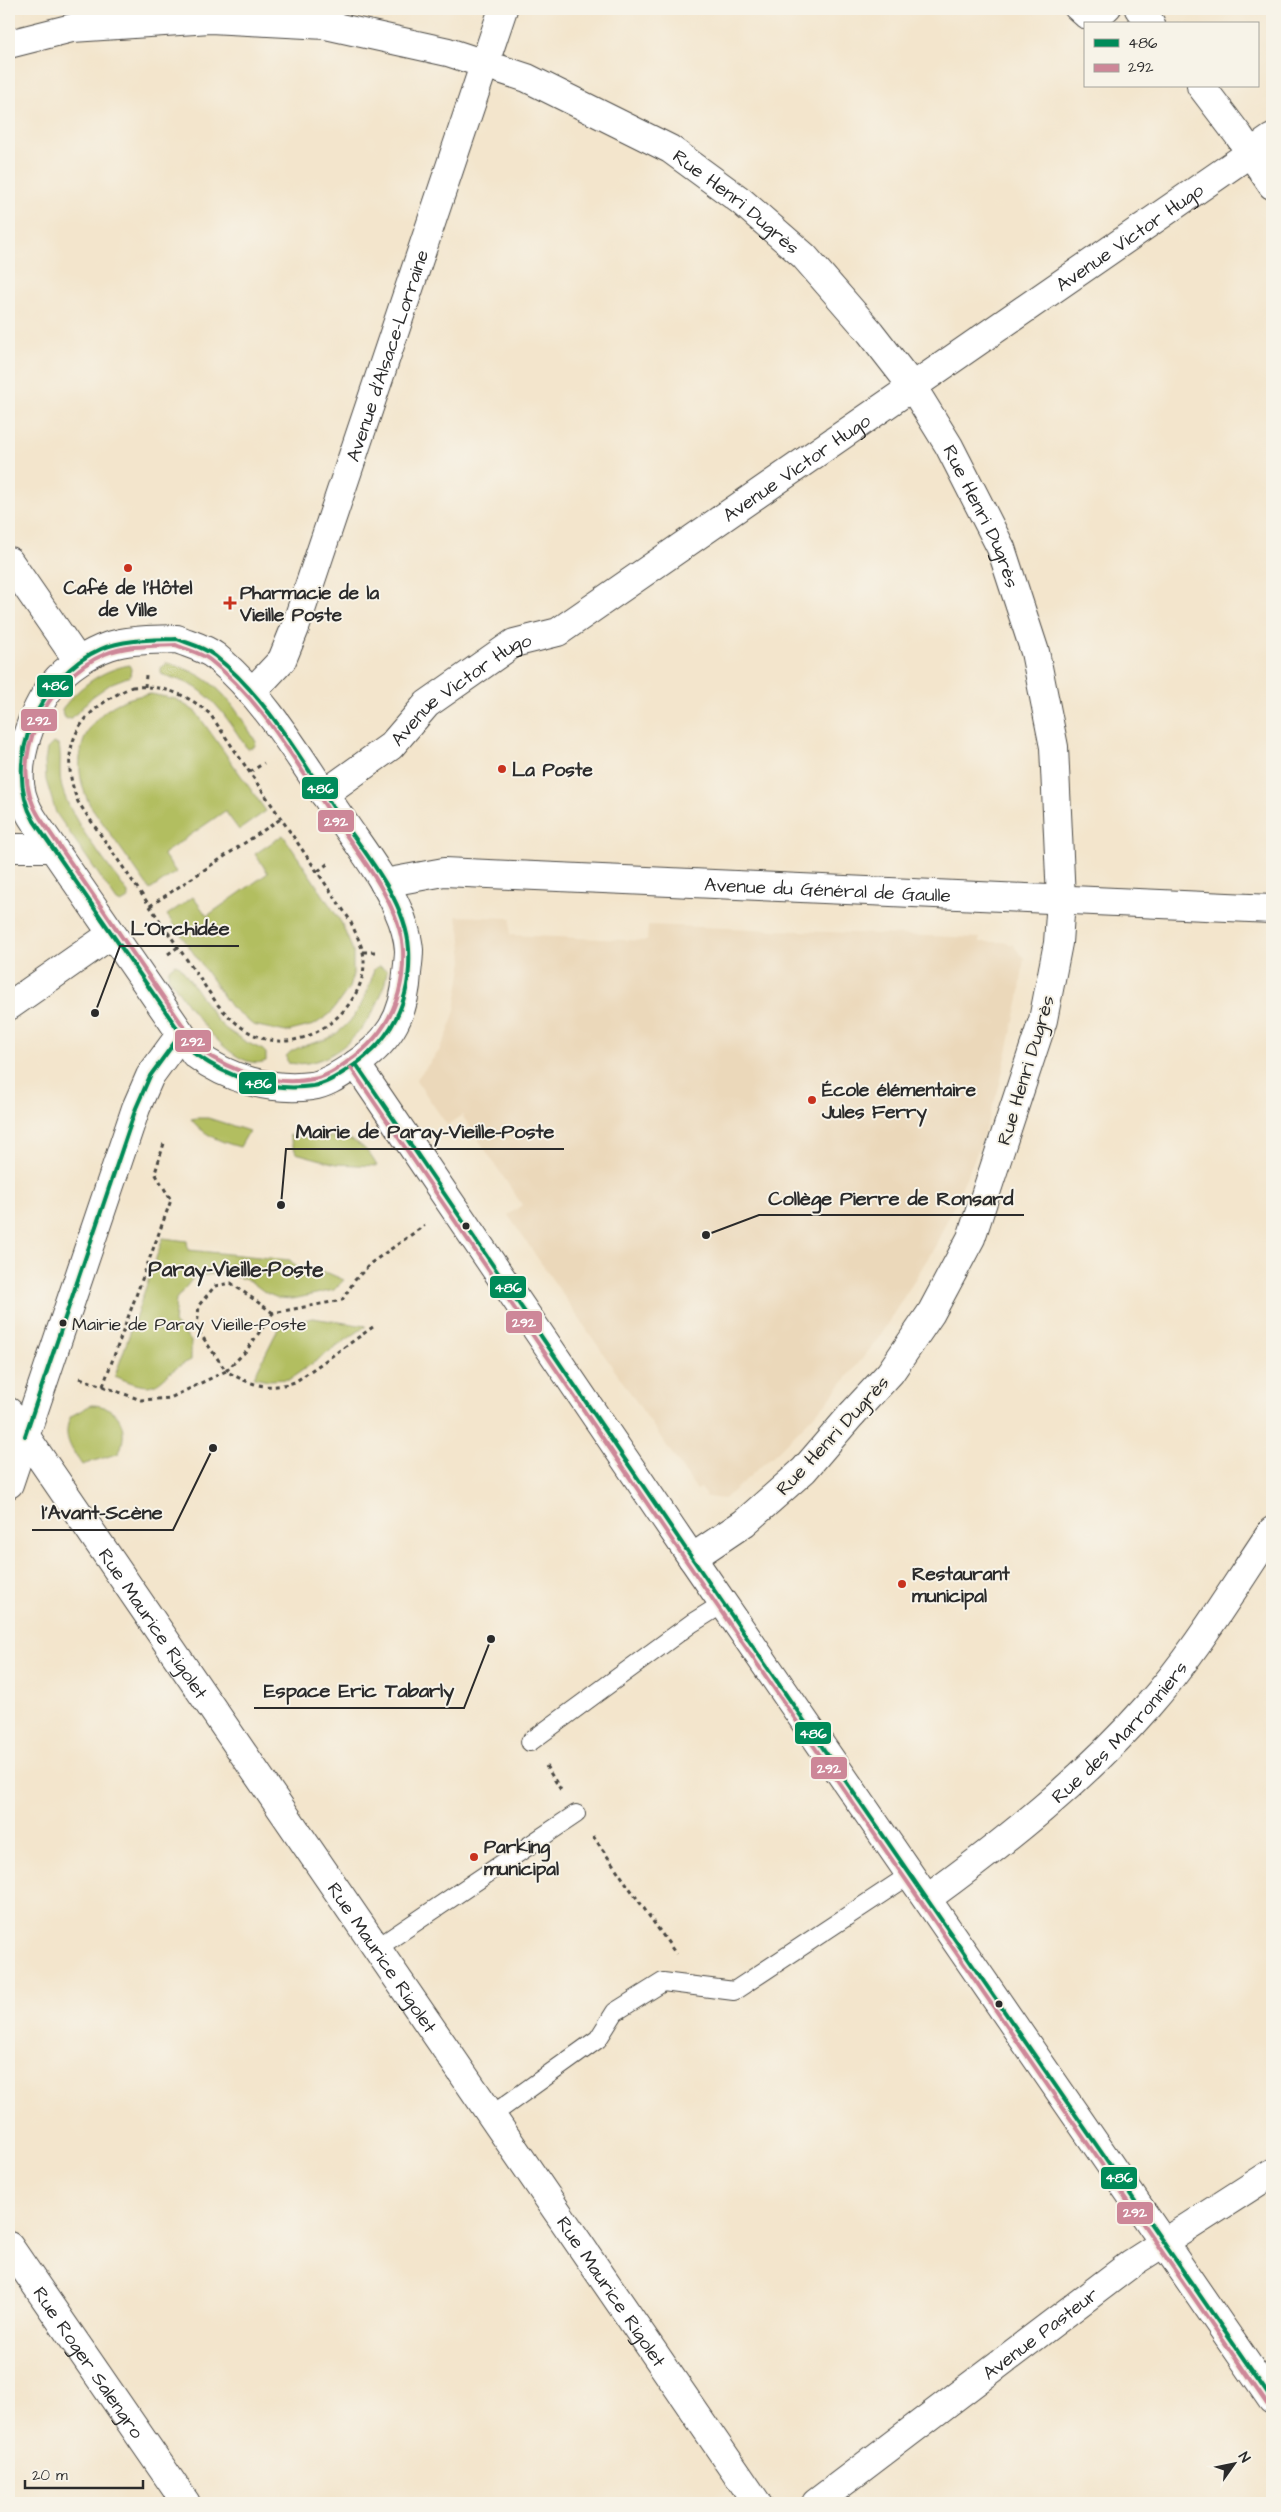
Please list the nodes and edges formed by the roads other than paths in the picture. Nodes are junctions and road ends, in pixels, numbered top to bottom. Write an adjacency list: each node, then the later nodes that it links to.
1 (503, 9): 7 (street, Avenue d'Alsace-Lorraine)
2 (1073, 9): 3 (lane)
3 (1112, 9)
4 (1138, 9): 5 (street)
5 (1149, 22)
6 (9, 44): 7 (street, Rue Henri Dugrès)
7 (484, 63): 12 (street, Rue Henri Dugrès); 15 (street, Avenue d'Alsace-Lorraine)
8 (1202, 88): 10 (street)
9 (1272, 138): 10 (street, Avenue Victor Hugo)
10 (1250, 153): 11 (street); 12 (street, Avenue Victor Hugo)
11 (1272, 185)
12 (912, 386): 16 (street, Avenue Victor Hugo); 20 (street, Rue Henri Dugrès)
13 (9, 562): 14 (street)
14 (78, 661): 15 (street); 18 (street)
15 (252, 692): 16 (street)
16 (324, 794): 19 (street)
17 (9, 848): 18 (street)
18 (52, 848): 22 (street)
19 (384, 883): 20 (street, Avenue du Général de Gaulle); 25 (street)
20 (1061, 899): 21 (street, Avenue du Général de Gaulle); 30 (street, Rue Henri Dugrès)
21 (1272, 909)
22 (112, 934): 23 (street); 24 (street)
23 (9, 1006)
24 (180, 1036): 25 (street); 27 (street)
25 (356, 1064): 30 (street)
26 (9, 1412): 27 (street, Rue Maurice Rigolet)
27 (25, 1436): 28 (street); 36 (street, Rue Maurice Rigolet)
28 (9, 1484)
29 (1272, 1531): 35 (street, Rue des Marronniers)
30 (692, 1558): 31 (street)
31 (724, 1603): 32 (lane); 34 (street)
32 (530, 1742)
33 (576, 1814): 36 (lane)
34 (911, 1874): 35 (street); 37 (lane)
35 (928, 1898): 39 (street)
36 (377, 1948): 37 (street, Rue Maurice Rigolet)
37 (492, 2116): 43 (street, Rue Maurice Rigolet)
38 (1272, 2174): 39 (street, Avenue Pasteur)
39 (1164, 2241): 41 (street); 44 (street, Avenue Pasteur)
40 (9, 2246): 42 (street, Rue Roger Salengro)
41 (1272, 2400)
42 (186, 2503)
43 (757, 2503)
44 (816, 2503)

